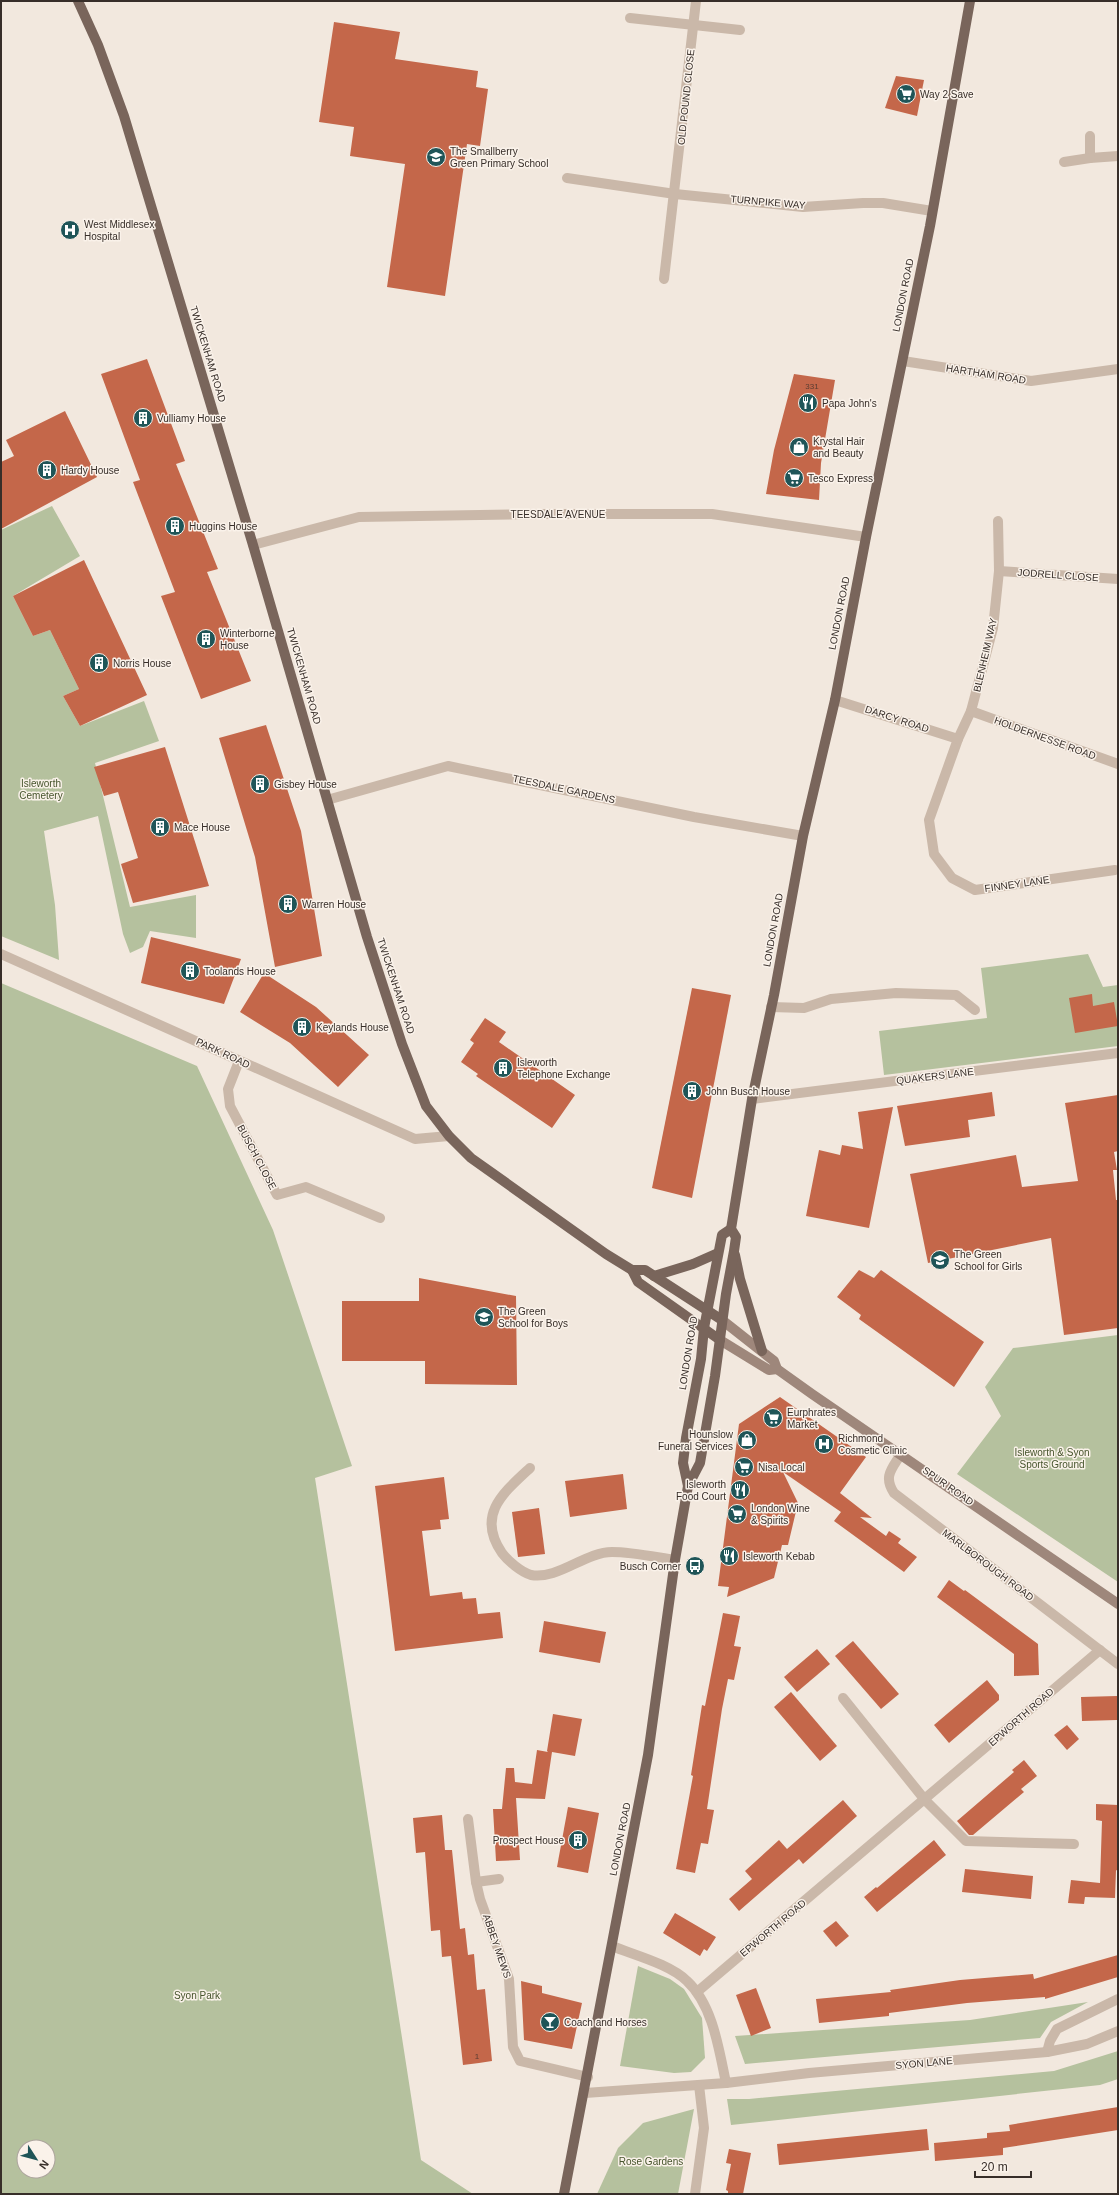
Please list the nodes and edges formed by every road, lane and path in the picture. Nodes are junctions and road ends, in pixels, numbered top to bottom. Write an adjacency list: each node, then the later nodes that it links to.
1 (78, 1): 19 (main road, TWICKENHAM ROAD)
2 (696, 1): 5 (street, OLD POUND CLOSE)
3 (970, 1): 13 (main road, LONDON ROAD)
4 (630, 18): 5 (street)
5 (693, 25): 6 (street); 12 (street, OLD POUND CLOSE)
6 (740, 30)
7 (1090, 136): 9 (street)
8 (1118, 156): 9 (street)
9 (1090, 158): 10 (street)
10 (1064, 162)
11 (567, 178): 12 (street, TURNPIKE WAY)
12 (675, 194): 13 (street, TURNPIKE WAY); 14 (street)
13 (932, 211): 15 (main road, LONDON ROAD)
14 (664, 279)
15 (903, 361): 16 (street, HARTHAM ROAD); 18 (main road, LONDON ROAD)
16 (1118, 369)
17 (998, 521): 20 (street, BLENHEIM WAY)
18 (866, 537): 19 (street, TEESDALE AVENUE); 22 (main road, LONDON ROAD)
19 (253, 544): 26 (main road, TWICKENHAM ROAD)
20 (999, 571): 21 (street, JODRELL CLOSE); 23 (street, BLENHEIM WAY)
21 (1118, 579)
22 (835, 700): 24 (street, DARCY ROAD); 27 (main road, LONDON ROAD)
23 (971, 711): 24 (street, BLENHEIM WAY); 25 (street, HOLDERNESSE ROAD)
24 (958, 739): 28 (street, FINNEY LANE)
25 (1118, 764)
26 (327, 800): 27 (street, TEESDALE GARDENS); 35 (main road, TWICKENHAM ROAD)
27 (803, 836): 30 (main road, LONDON ROAD)
28 (1115, 870)
29 (1, 954): 33 (street, PARK ROAD)
30 (771, 1008): 31 (street); 34 (main road, LONDON ROAD)
31 (975, 1010)
32 (1118, 1053): 34 (street, QUAKERS LANE)
33 (239, 1061): 35 (street, PARK ROAD); 36 (street, BUSCH CLOSE)
34 (752, 1098): 37 (main road, LONDON ROAD)
35 (448, 1136): 40 (main road, TWICKENHAM ROAD)
36 (380, 1218)
37 (731, 1229): 38 (main road, LONDON ROAD); 39 (main road, LONDON ROAD)
38 (734, 1251): 43 (main road, LONDON ROAD); 46 (main road)
39 (718, 1253): 41 (main road); 42 (main road, LONDON ROAD)
40 (632, 1270): 41 (main road, TWICKENHAM ROAD); 44 (main road, TWICKENHAM ROAD)
41 (654, 1276): 42 (main road, TWICKENHAM ROAD)
42 (707, 1310): 43 (main road, TWICKENHAM ROAD); 44 (main road, LONDON ROAD)
43 (722, 1320): 45 (main road, LONDON ROAD); 46 (main road, SPUR ROAD)
44 (704, 1328): 45 (main road, TWICKENHAM ROAD); 50 (main road, LONDON ROAD)
45 (720, 1340): 47 (main road, SPUR ROAD); 50 (main road, LONDON ROAD)
46 (762, 1351): 47 (main road, SPUR ROAD)
47 (777, 1368): 48 (main road, SPUR ROAD)
48 (901, 1454): 52 (main road, SPUR ROAD); 53 (street, MARLBOROUGH ROAD)
49 (530, 1468): 51 (street)
50 (688, 1486): 51 (main road, LONDON ROAD)
51 (675, 1560): 61 (main road, LONDON ROAD)
52 (1118, 1604)
53 (1100, 1650): 54 (street, MARLBOROUGH ROAD); 56 (street, EPWORTH ROAD)
54 (1118, 1664)
55 (843, 1698): 56 (street)
56 (925, 1800): 58 (street); 62 (street, EPWORTH ROAD)
57 (468, 1819): 60 (street, ABBEY MEWS)
58 (1074, 1844)
59 (499, 1879): 60 (street)
60 (476, 1882): 66 (street, ABBEY MEWS)
61 (612, 1946): 62 (street); 66 (main road, LONDON ROAD)
62 (697, 1992): 67 (street)
63 (1118, 1999): 65 (street)
64 (1118, 2031): 65 (street, SYON LANE)
65 (1047, 2052): 67 (street, SYON LANE)
66 (588, 2077): 69 (main road, LONDON ROAD)
67 (726, 2083): 68 (street, SYON LANE)
68 (699, 2085): 69 (street, SYON LANE); 71 (street)
69 (584, 2093): 70 (main road, LONDON ROAD)
70 (564, 2194)
71 (694, 2194)

